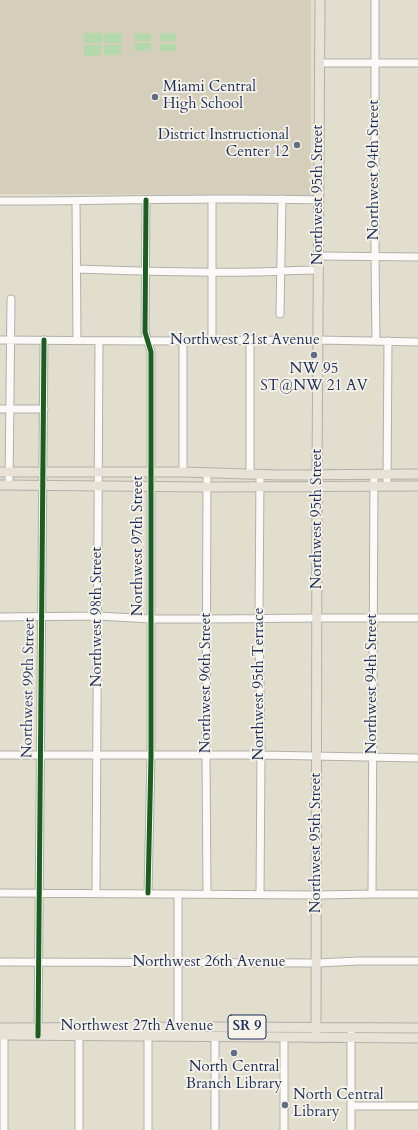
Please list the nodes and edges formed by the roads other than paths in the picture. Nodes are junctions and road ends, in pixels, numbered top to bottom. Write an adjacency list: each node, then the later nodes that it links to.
1 (320, 0): 3 (main road, Northwest 95th Street)
2 (375, 0): 4 (street, Northwest 94th Street)
3 (320, 62): 4 (street); 10 (main road, Northwest 95th Street)
4 (375, 62): 5 (street); 13 (street, Northwest 94th Street)
5 (418, 63)
6 (212, 199): 7 (street); 9 (street); 19 (street)
7 (282, 199): 10 (street); 16 (street)
8 (0, 200): 11 (street)
9 (146, 200): 11 (street); 18 (street, Northwest 97th Street)
10 (319, 200): 12 (main road, Northwest 95th Street)
11 (76, 201): 15 (street)
12 (319, 256): 13 (street); 17 (main road, Northwest 95th Street)
13 (375, 257): 14 (street); 32 (street, Northwest 94th Street)
14 (418, 257)
15 (77, 269): 18 (street); 25 (street)
16 (281, 270): 17 (street); 19 (street); 21 (street)
17 (319, 270): 26 (main road, Northwest 95th Street)
18 (146, 271): 19 (street); 28 (street, Northwest 97th Street)
19 (213, 272): 30 (street)
20 (11, 299): 23 (street)
21 (280, 314)
22 (0, 340): 23 (street, Northwest 21st Avenue)
23 (11, 340): 24 (street, Northwest 21st Avenue); 36 (street)
24 (44, 340): 25 (street, Northwest 21st Avenue); 37 (street, Northwest 99th Street)
25 (77, 340): 27 (street, Northwest 21st Avenue)
26 (319, 340): 31 (street, Northwest 21st Avenue); 32 (street, Northwest 21st Avenue); 46 (main road, Northwest 95th Street)
27 (99, 341): 28 (street, Northwest 21st Avenue); 40 (street, Northwest 98th Street)
28 (148, 341): 29 (street, Northwest 21st Avenue); 41 (street, Northwest 97th Street)
29 (183, 341): 30 (street, Northwest 21st Avenue); 42 (street)
30 (212, 341): 31 (street, Northwest 21st Avenue)
31 (250, 341): 44 (street)
32 (376, 341): 33 (street, Northwest 21st Avenue)
33 (388, 341): 34 (street, Northwest 21st Avenue); 48 (street)
34 (418, 342)
35 (0, 409): 36 (street)
36 (10, 409): 37 (street); 38 (street)
37 (44, 409): 39 (street, Northwest 99th Street)
38 (4, 472): 39 (main road); 50 (street)
39 (43, 472): 40 (main road); 51 (street, Northwest 99th Street)
40 (98, 472): 41 (main road); 52 (street, Northwest 98th Street)
41 (151, 472): 42 (main road); 53 (street, Northwest 97th Street)
42 (183, 472): 43 (main road)
43 (207, 473): 44 (main road); 54 (street, Northwest 96th Street)
44 (250, 474): 45 (main road)
45 (260, 474): 46 (main road); 59 (street, Northwest 95th Terrace)
46 (317, 474): 47 (main road); 55 (main road, Northwest 95th Street)
47 (374, 474): 48 (main road); 56 (street, Northwest 94th Street)
48 (387, 474): 49 (main road); 57 (street)
49 (418, 474)
50 (4, 485): 51 (main road)
51 (43, 485): 52 (main road); 62 (street, Northwest 99th Street)
52 (98, 485): 53 (main road); 60 (street, Northwest 98th Street)
53 (151, 485): 54 (main road); 67 (street, Northwest 97th Street)
54 (207, 486): 59 (main road); 68 (street, Northwest 96th Street)
55 (317, 486): 56 (main road); 59 (main road); 64 (main road, Northwest 95th Street)
56 (374, 486): 57 (main road); 65 (street, Northwest 94th Street)
57 (388, 486): 58 (main road)
58 (418, 486)
59 (261, 487): 63 (street, Northwest 95th Terrace)
60 (98, 616): 62 (street); 67 (street); 72 (street, Northwest 98th Street)
61 (0, 617): 62 (street)
62 (42, 617): 70 (street, Northwest 99th Street)
63 (259, 618): 64 (street); 68 (street); 71 (street, Northwest 95th Terrace)
64 (318, 618): 65 (street); 75 (main road, Northwest 95th Street)
65 (373, 618): 66 (street); 76 (street, Northwest 94th Street)
66 (418, 618)
67 (151, 619): 68 (street); 73 (street, Northwest 97th Street)
68 (207, 619): 74 (street, Northwest 96th Street)
69 (0, 755): 70 (street)
70 (40, 755): 72 (street); 79 (street, Northwest 99th Street)
71 (261, 755): 74 (street); 75 (street); 84 (street, Northwest 95th Terrace)
72 (98, 756): 73 (street); 80 (street, Northwest 98th Street)
73 (150, 756): 74 (street); 81 (street, Northwest 97th Street)
74 (206, 756): 83 (street, Northwest 96th Street)
75 (317, 756): 76 (street); 87 (main road, Northwest 95th Street)
76 (373, 757): 77 (street); 85 (street, Northwest 94th Street)
77 (418, 758)
78 (0, 893): 79 (street)
79 (39, 893): 80 (street); 90 (street, Northwest 99th Street)
80 (96, 893): 81 (street)
81 (148, 893): 82 (street)
82 (178, 894): 83 (street); 91 (street)
83 (207, 894): 84 (street)
84 (260, 894): 87 (street)
85 (372, 894): 86 (street); 87 (street)
86 (418, 894)
87 (317, 895): 92 (main road, Northwest 95th Street)
88 (418, 961): 92 (street, Northwest 26th Avenue)
89 (0, 962): 90 (street, Northwest 26th Avenue)
90 (38, 962): 91 (street, Northwest 26th Avenue); 98 (street, Northwest 99th Street)
91 (178, 963): 92 (street, Northwest 26th Avenue); 94 (street)
92 (317, 963): 95 (main road, Northwest 95th Street)
93 (70, 1027): 98 (main road, Northwest 27th Avenue / SR 9); 99 (main road, Northwest 27th Avenue / SR 9); 101 (street)
94 (178, 1028): 95 (main road, Northwest 27th Avenue / SR 9); 99 (main road, Northwest 27th Avenue / SR 9)
95 (316, 1028): 96 (main road, Northwest 27th Avenue / SR 9); 105 (main road, Northwest 95th Street)
96 (351, 1028): 97 (main road, Northwest 27th Avenue / SR 9); 106 (street)
97 (414, 1028): 102 (main road)
98 (38, 1032): 100 (main road, Northwest 27th Avenue / SR 9); 101 (main road, Northwest 27th Avenue / SR 9)
99 (148, 1032): 101 (main road, Northwest 27th Avenue / SR 9); 103 (main road, Northwest 27th Avenue / SR 9); 111 (street)
100 (1, 1033): 109 (street)
101 (79, 1036): 110 (street)
102 (418, 1036): 106 (main road, Northwest 27th Avenue / SR 9)
103 (215, 1037): 104 (main road, Northwest 27th Avenue / SR 9); 112 (street)
104 (284, 1037): 105 (main road, Northwest 27th Avenue / SR 9); 113 (street)
105 (316, 1038): 106 (main road, Northwest 27th Avenue / SR 9)
106 (351, 1038): 107 (street)
107 (351, 1106): 108 (street); 114 (street)
108 (418, 1106)
109 (4, 1130)
110 (79, 1130)
111 (148, 1130)
112 (216, 1130)
113 (284, 1130)
114 (351, 1130)

